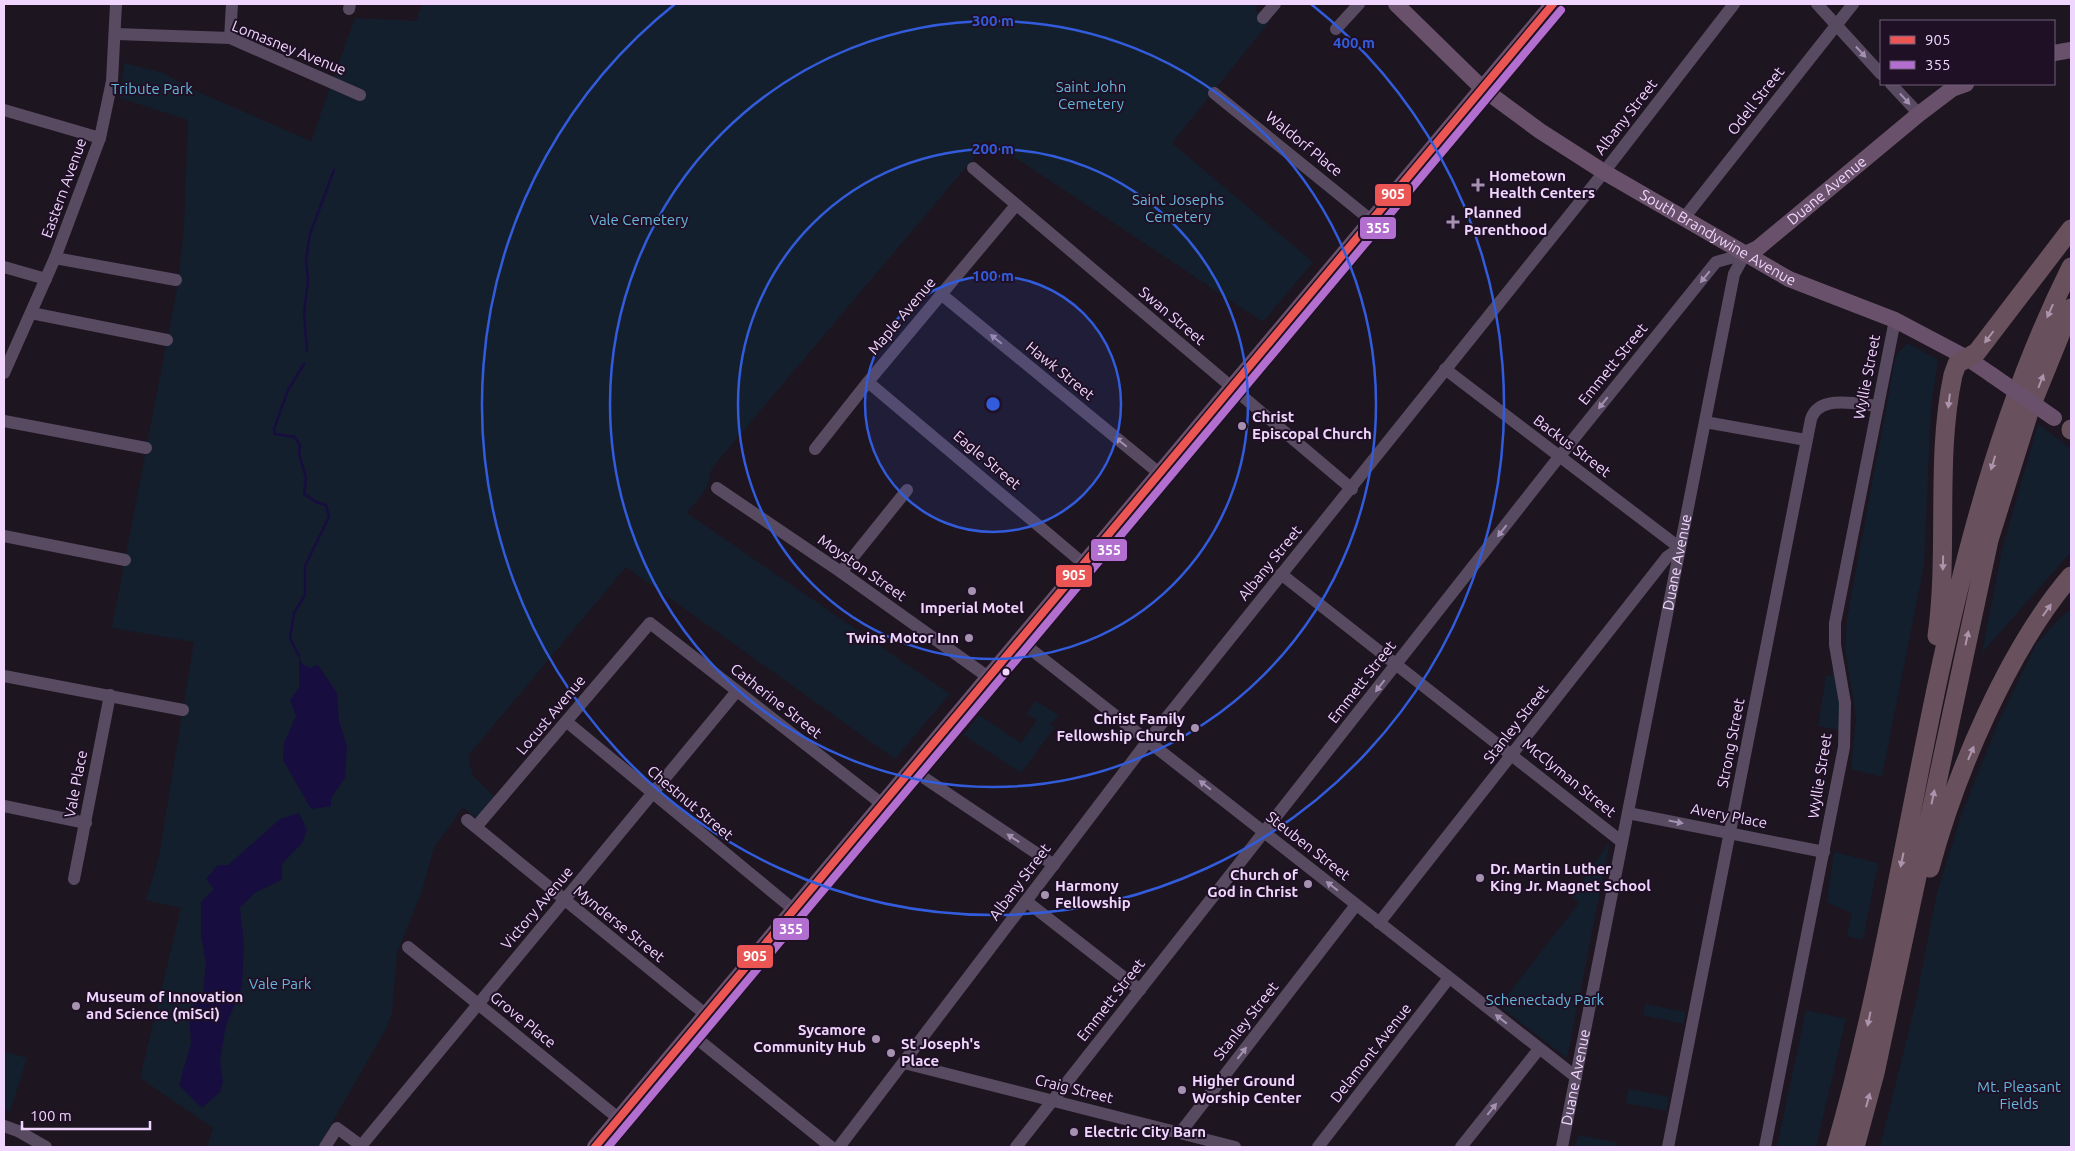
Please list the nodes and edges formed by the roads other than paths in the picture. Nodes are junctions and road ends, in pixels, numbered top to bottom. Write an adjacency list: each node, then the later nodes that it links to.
1 (116, 4): 13 (street, Eastern Avenue)
2 (232, 4): 14 (street)
3 (1275, 4): 10 (street)
4 (1358, 4): 12 (street)
5 (1396, 4): 20 (main road, South Brandywine Avenue)
6 (1553, 4): 20 (main road)
7 (1734, 4): 27 (street, Albany Street)
8 (1817, 4): 11 (street)
9 (1853, 4): 11 (street, Odell Street)
10 (1263, 18)
11 (1836, 25): 17 (street, one-way to 17); 29 (street, Odell Street)
12 (1336, 29)
13 (116, 34): 14 (street, Lomasney Avenue); 25 (street, Eastern Avenue)
14 (230, 38): 22 (street, Lomasney Avenue)
15 (2071, 50): 16 (main road)
16 (2055, 53)
17 (1880, 73)
18 (1892, 85): 24 (street, one-way to 24)
19 (1963, 85): 24 (main road, Duane Avenue)
20 (1483, 89): 27 (main road, South Brandywine Avenue); 30 (main road)
21 (1214, 93): 30 (street, Waldorf Place)
22 (360, 95)
23 (4, 110): 25 (street)
24 (1919, 114): 32 (main road, Duane Avenue)
25 (100, 138): 33 (street, Eastern Avenue)
26 (973, 168): 28 (street, Swan Street)
27 (1604, 172): 29 (main road, South Brandywine Avenue); 44 (street, Albany Street)
28 (1016, 205): 38 (street, Maple Avenue); 47 (street, Swan Street)
29 (1684, 218): 32 (main road, South Brandywine Avenue)
30 (1372, 221): 47 (main road)
31 (2071, 229): 43 (highway, one-way to 43)
32 (1745, 254): 41 (main road, South Brandywine Avenue); 50 (street, Duane Avenue); 55 (street, Emmett Street, one-way to 55)
33 (55, 258): 36 (street, Eastern Avenue); 37 (street)
34 (4, 267): 36 (street)
35 (2071, 267): 85 (highway, one-way to 85)
36 (46, 279): 40 (street, Eastern Avenue)
37 (176, 280)
38 (941, 294): 46 (street, Maple Avenue); 56 (street, Hawk Street, one-way to 38)
39 (2071, 308): 99 (highway, one-way to 39)
40 (31, 313): 42 (street); 45 (street, Eastern Avenue)
41 (1895, 320): 43 (main road, South Brandywine Avenue); 48 (street, Wyllie Street)
42 (167, 340)
43 (1966, 358): 51 (main road, South Brandywine Avenue, bridge); 85 (highway, one-way to 85)
44 (1445, 369): 55 (street, Backus Street); 58 (street, Albany Street)
45 (4, 373)
46 (868, 382): 54 (street, Maple Avenue); 63 (street, Eagle Street)
47 (1230, 387): 56 (main road); 58 (street, Swan Street)
48 (1878, 406): 52 (street, Strong Street); 89 (street, Wyllie Street)
49 (4, 421): 53 (street)
50 (1705, 422): 52 (street); 61 (street, Duane Avenue)
51 (2071, 429)
52 (1806, 440): 87 (street, Strong Street)
53 (146, 448)
54 (815, 449)
55 (1560, 457): 61 (street, Backus Street); 69 (street, Emmett Street, one-way to 69)
56 (1159, 473): 63 (main road)
57 (717, 488): 64 (street, Moyston Street)
58 (1352, 489): 65 (street, Albany Street)
59 (907, 490): 64 (street)
60 (4, 536): 62 (street)
61 (1680, 548): 77 (street, Stanley Street); 82 (street, Duane Avenue)
62 (125, 560)
63 (1084, 564): 68 (main road)
64 (841, 572): 71 (street, Moyston Street)
65 (1281, 574): 69 (street, McClyman Street); 76 (street, Albany Street)
66 (2069, 580): 99 (highway, one-way to 66)
67 (650, 623): 72 (street, Catherine Street); 75 (street, Locust Avenue)
68 (1019, 640): 71 (main road); 76 (street, Steuben Street)
69 (1398, 664): 77 (street, McClyman Street); 86 (street, Emmett Street, one-way to 86)
70 (4, 676): 73 (street)
71 (988, 677): 78 (main road)
72 (737, 691): 79 (street, Victory Avenue); 80 (street, Catherine Street)
73 (110, 695): 74 (street); 83 (street, Vale Place)
74 (184, 710)
75 (566, 722): 79 (street, Chestnut Street); 84 (street, Locust Avenue)
76 (1147, 742): 86 (street, Steuben Street, one-way to 76); 90 (street, Albany Street)
77 (1513, 754): 88 (street, McClyman Street); 96 (street, Stanley Street)
78 (911, 769): 80 (main road); 90 (street, one-way to 78)
79 (652, 793): 92 (street, Victory Avenue); 95 (street, Chestnut Street)
80 (882, 804): 95 (main road)
81 (4, 806): 83 (street)
82 (1628, 812): 87 (street, Avery Place, one-way to 87); 88 (street, Duane Avenue)
83 (86, 823): 91 (street, Vale Place)
84 (472, 823): 92 (street, Mynderse Street)
85 (1908, 831): 125 (highway, one-way to 125)
86 (1265, 833): 94 (street, Steuben Street, one-way to 86); 100 (street, Emmett Street)
87 (1730, 833): 89 (street, Avery Place); 123 (street, Strong Street)
88 (1622, 842): 106 (street, Duane Avenue)
89 (1824, 852): 124 (street, Wyllie Street)
90 (1054, 865): 93 (street, Albany Street)
91 (74, 879)
92 (564, 900): 101 (street, Victory Avenue); 102 (street, Mynderse Street)
93 (1026, 901): 100 (street); 105 (street, Albany Street)
94 (1356, 904): 96 (street, Steuben Street); 110 (street, Stanley Street, one-way to 94)
95 (793, 909): 102 (main road)
96 (1379, 923): 98 (street, Steuben Street)
97 (408, 947): 101 (street, Grove Place)
98 (1449, 978): 104 (street, Steuben Street, one-way to 98); 120 (street, Delamont Avenue)
99 (1895, 982): 126 (highway, one-way to 99)
100 (1140, 990): 107 (street, Emmett Street)
101 (478, 1004): 108 (street, Grove Place); 114 (street, Victory Avenue)
102 (705, 1014): 103 (main road)
103 (690, 1032): 108 (main road); 116 (street)
104 (1539, 1049): 106 (street, Steuben Street); 121 (street, one-way to 104)
105 (904, 1063): 107 (street, Craig Street); 117 (street, Albany Street)
106 (1576, 1077): 122 (street, Duane Avenue)
107 (1053, 1101): 110 (street, Craig Street); 118 (street, Emmett Street)
108 (618, 1118): 115 (main road)
109 (4, 1126): 112 (street)
110 (1180, 1133): 111 (street, Craig Street)
111 (1195, 1143): 119 (street, Craig Street)
112 (46, 1147)
113 (326, 1147): 114 (street)
114 (362, 1147)
115 (595, 1147)
116 (830, 1147)
117 (839, 1147)
118 (1016, 1147)
119 (1235, 1147)
120 (1318, 1147)
121 (1461, 1147)
122 (1562, 1147)
123 (1668, 1147)
124 (1765, 1147)
125 (1836, 1147)
126 (1855, 1147)

